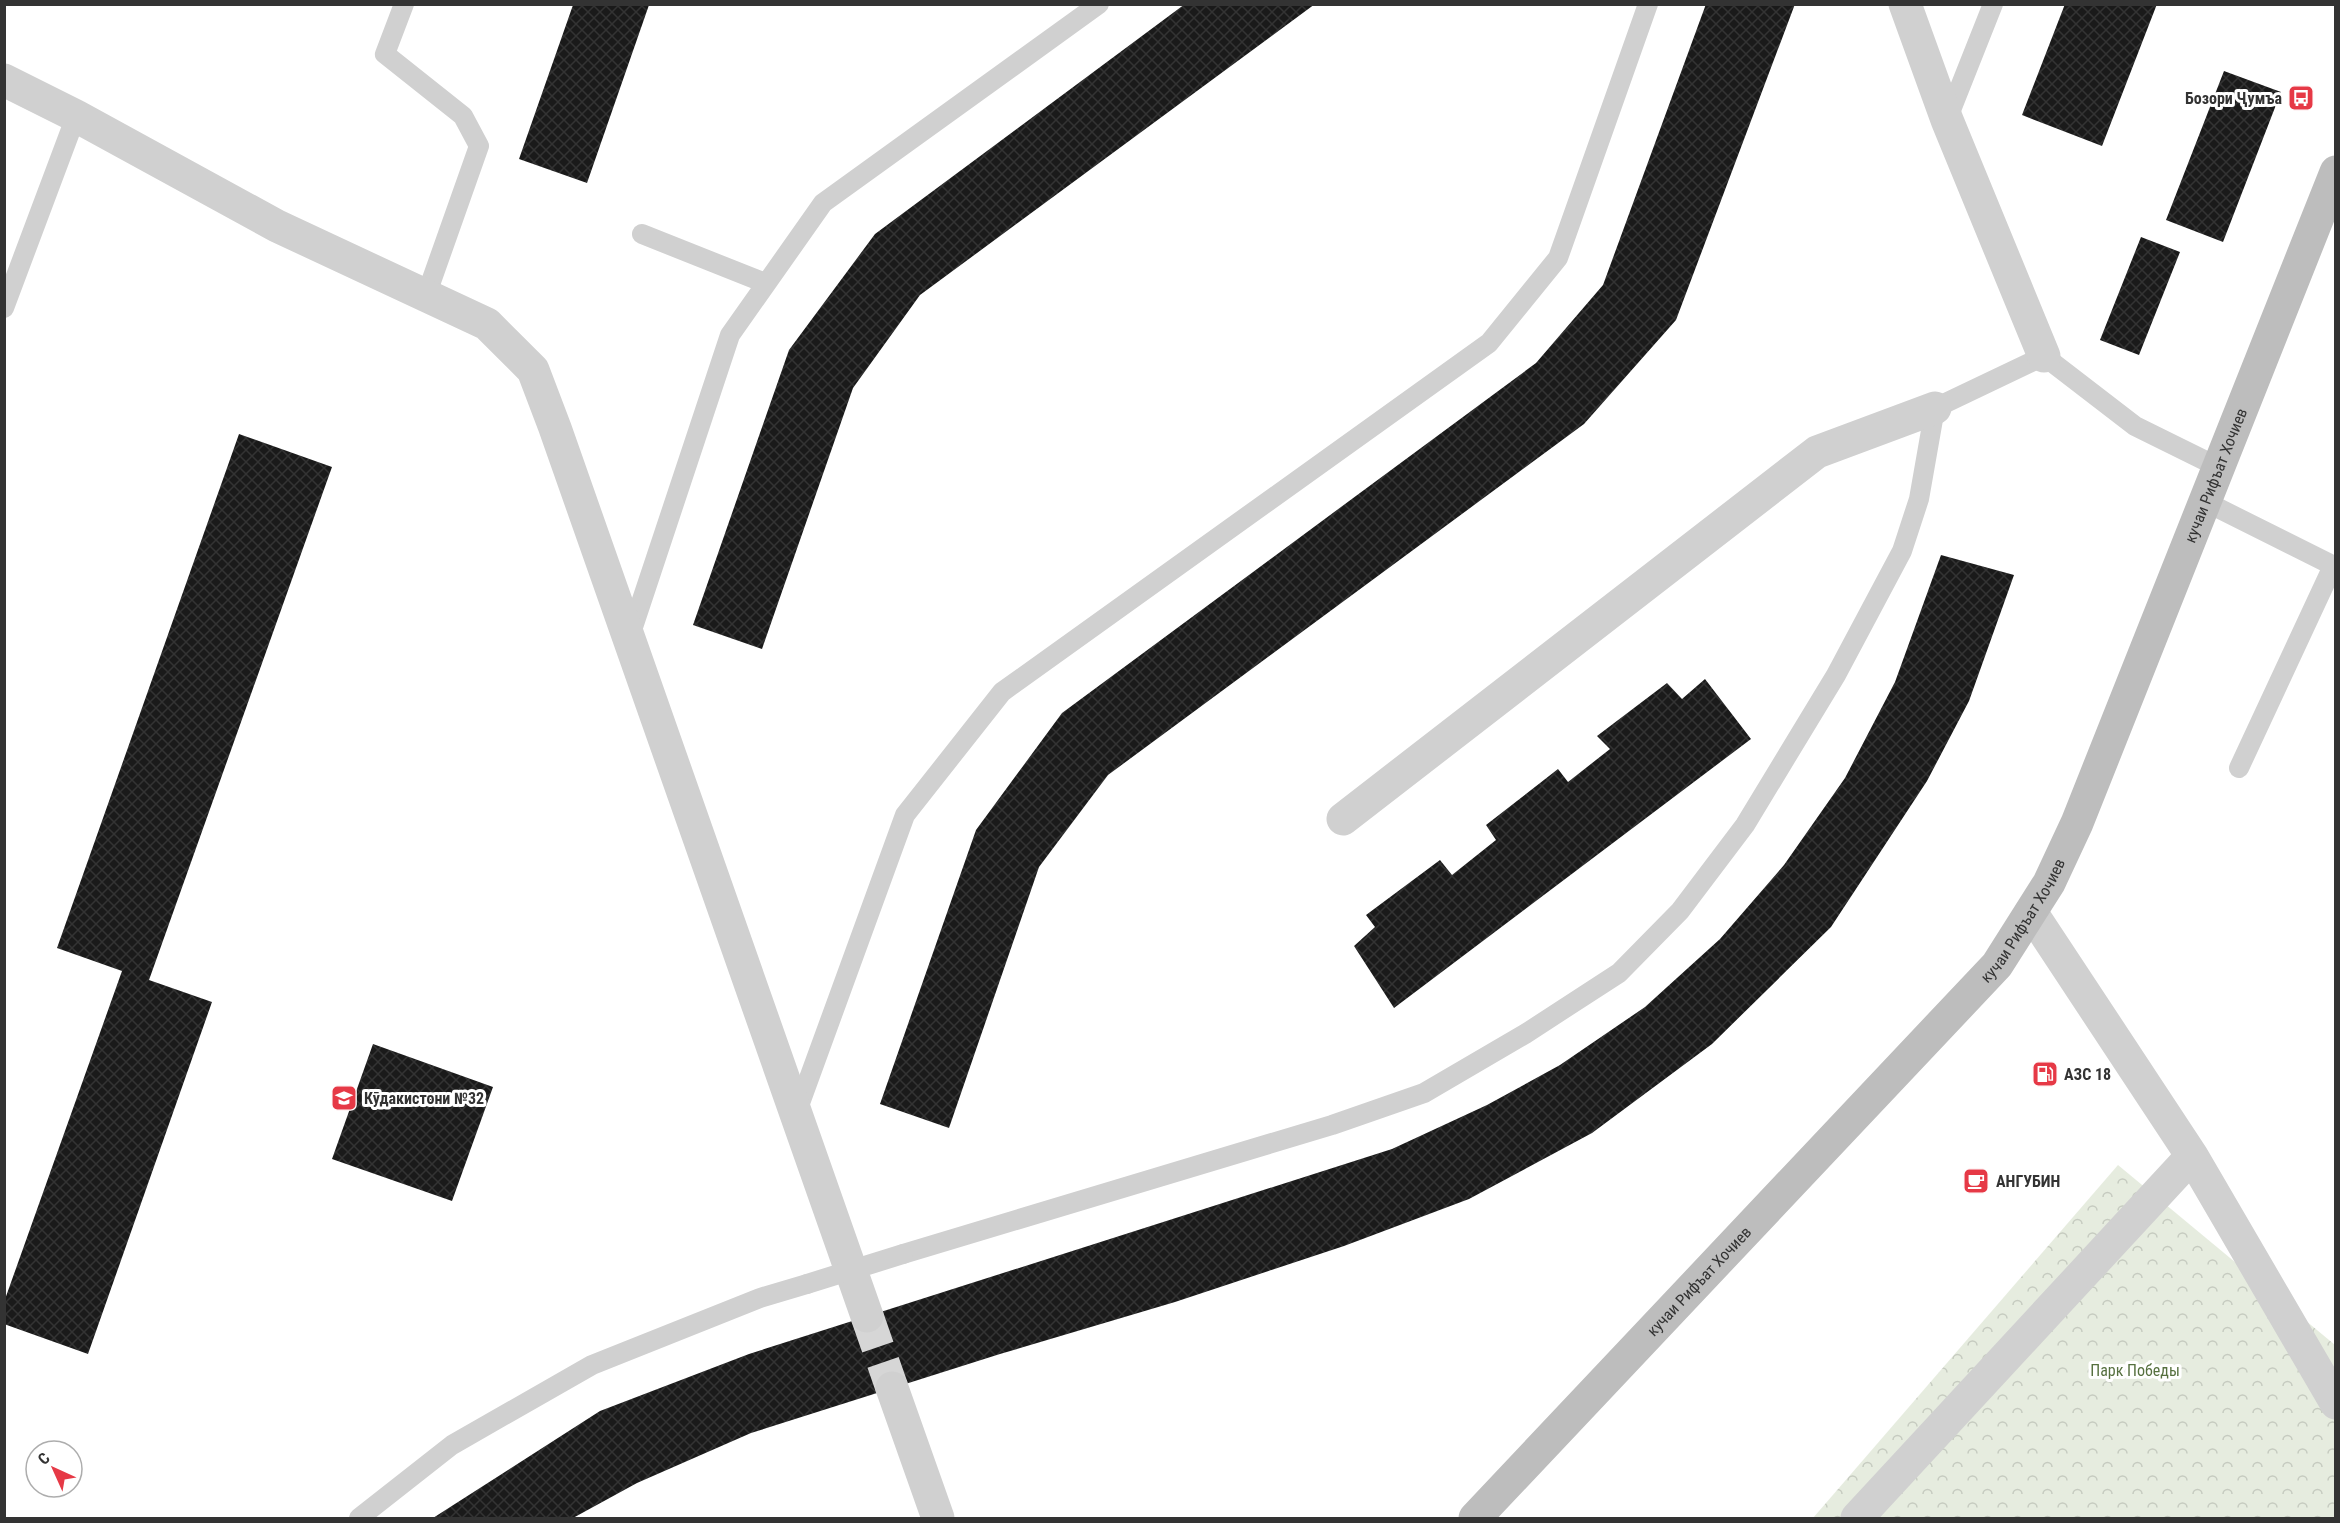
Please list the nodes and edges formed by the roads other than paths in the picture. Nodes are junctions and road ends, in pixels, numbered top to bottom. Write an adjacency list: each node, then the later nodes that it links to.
1 (404, 4): 12 (lane)
2 (1099, 4): 11 (lane)
3 (1648, 4): 23 (lane)
4 (1905, 4): 8 (street)
5 (1993, 4): 8 (lane)
6 (4, 80): 7 (street)
7 (76, 116): 12 (street); 13 (lane)
8 (1947, 120): 14 (street)
9 (2336, 172): 16 (main road, кучаи Рифъат Хочиев)
10 (642, 234): 11 (lane)
11 (765, 283): 19 (lane)
12 (426, 296): 19 (street)
13 (4, 308)
14 (2044, 356): 15 (lane); 16 (lane)
15 (1935, 408): 21 (street); 28 (lane, bridge)
16 (2218, 467): 17 (main road, кучаи Рифъат Хочиев)
17 (2204, 501): 18 (lane); 22 (main road, кучаи Рифъат Хочиев)
18 (2334, 566): 20 (lane)
19 (629, 639): 23 (street)
20 (2240, 768)
21 (1343, 819)
22 (2031, 912): 24 (street); 30 (main road, кучаи Рифъат Хочиев)
23 (796, 1114): 25 (street)
24 (2192, 1156): 27 (street); 31 (street)
25 (867, 1316)
26 (892, 1388): 29 (street)
27 (2336, 1403)
28 (359, 1518)
29 (938, 1518)
30 (1475, 1518)
31 (1857, 1518)

